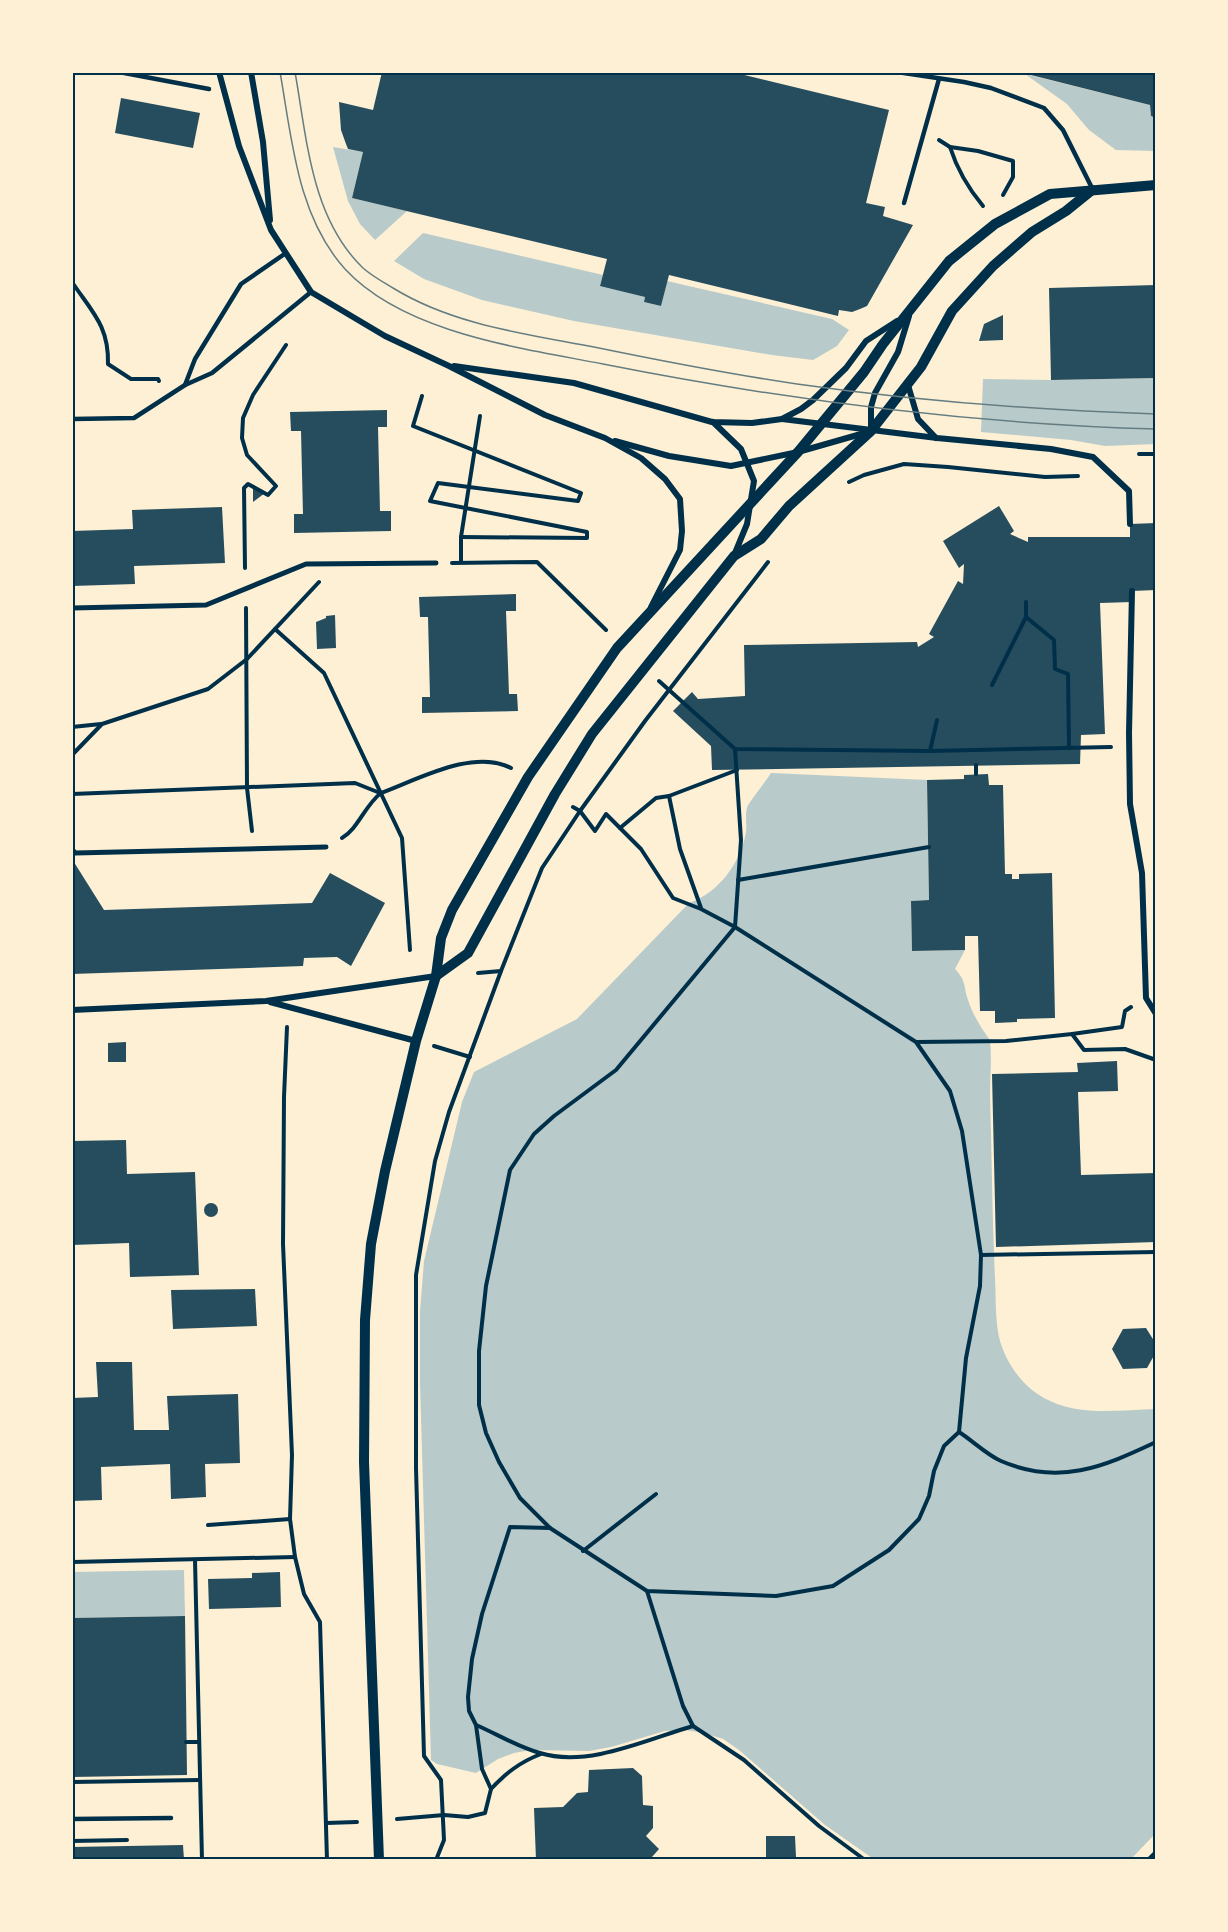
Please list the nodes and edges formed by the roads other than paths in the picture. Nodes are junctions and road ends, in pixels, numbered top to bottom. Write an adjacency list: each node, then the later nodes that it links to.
1 (119, 72): 6 (lane)
2 (219, 72): 10 (street)
3 (251, 72): 10 (street)
4 (898, 72): 5 (lane)
5 (939, 79): 8 (lane); 9 (lane)
6 (209, 89)
7 (1156, 184): 8 (street)
8 (1093, 190): 13 (street); 16 (street)
9 (904, 203)
10 (271, 230): 11 (street)
11 (286, 253): 12 (street); 15 (lane)
12 (311, 292): 14 (street); 15 (lane)
13 (910, 312): 18 (street); 20 (street); 21 (street)
14 (449, 366): 19 (street); 22 (street)
15 (185, 385): 17 (lane)
16 (908, 385): 21 (street); 23 (street)
17 (72, 419)
18 (782, 419): 19 (street); 20 (street)
19 (712, 422): 25 (street)
20 (821, 424): 21 (street); 24 (street)
21 (871, 430): 23 (street); 24 (street); 28 (street)
22 (605, 438): 25 (street); 32 (street)
23 (937, 438): 27 (street)
24 (798, 452): 25 (street); 26 (street)
25 (747, 464): 26 (street)
26 (751, 503): 28 (street); 32 (street)
27 (1130, 524)
28 (734, 556): 35 (street)
29 (436, 563): 31 (street)
30 (1132, 591): 38 (street)
31 (72, 608)
32 (647, 615): 35 (street)
33 (326, 847): 34 (street)
34 (72, 849)
35 (436, 976): 36 (street); 39 (street)
36 (266, 1001): 37 (street); 39 (street)
37 (72, 1010)
38 (1156, 1014)
39 (416, 1041): 42 (street)
40 (171, 1818): 41 (lane)
41 (72, 1819)
42 (379, 1860)

